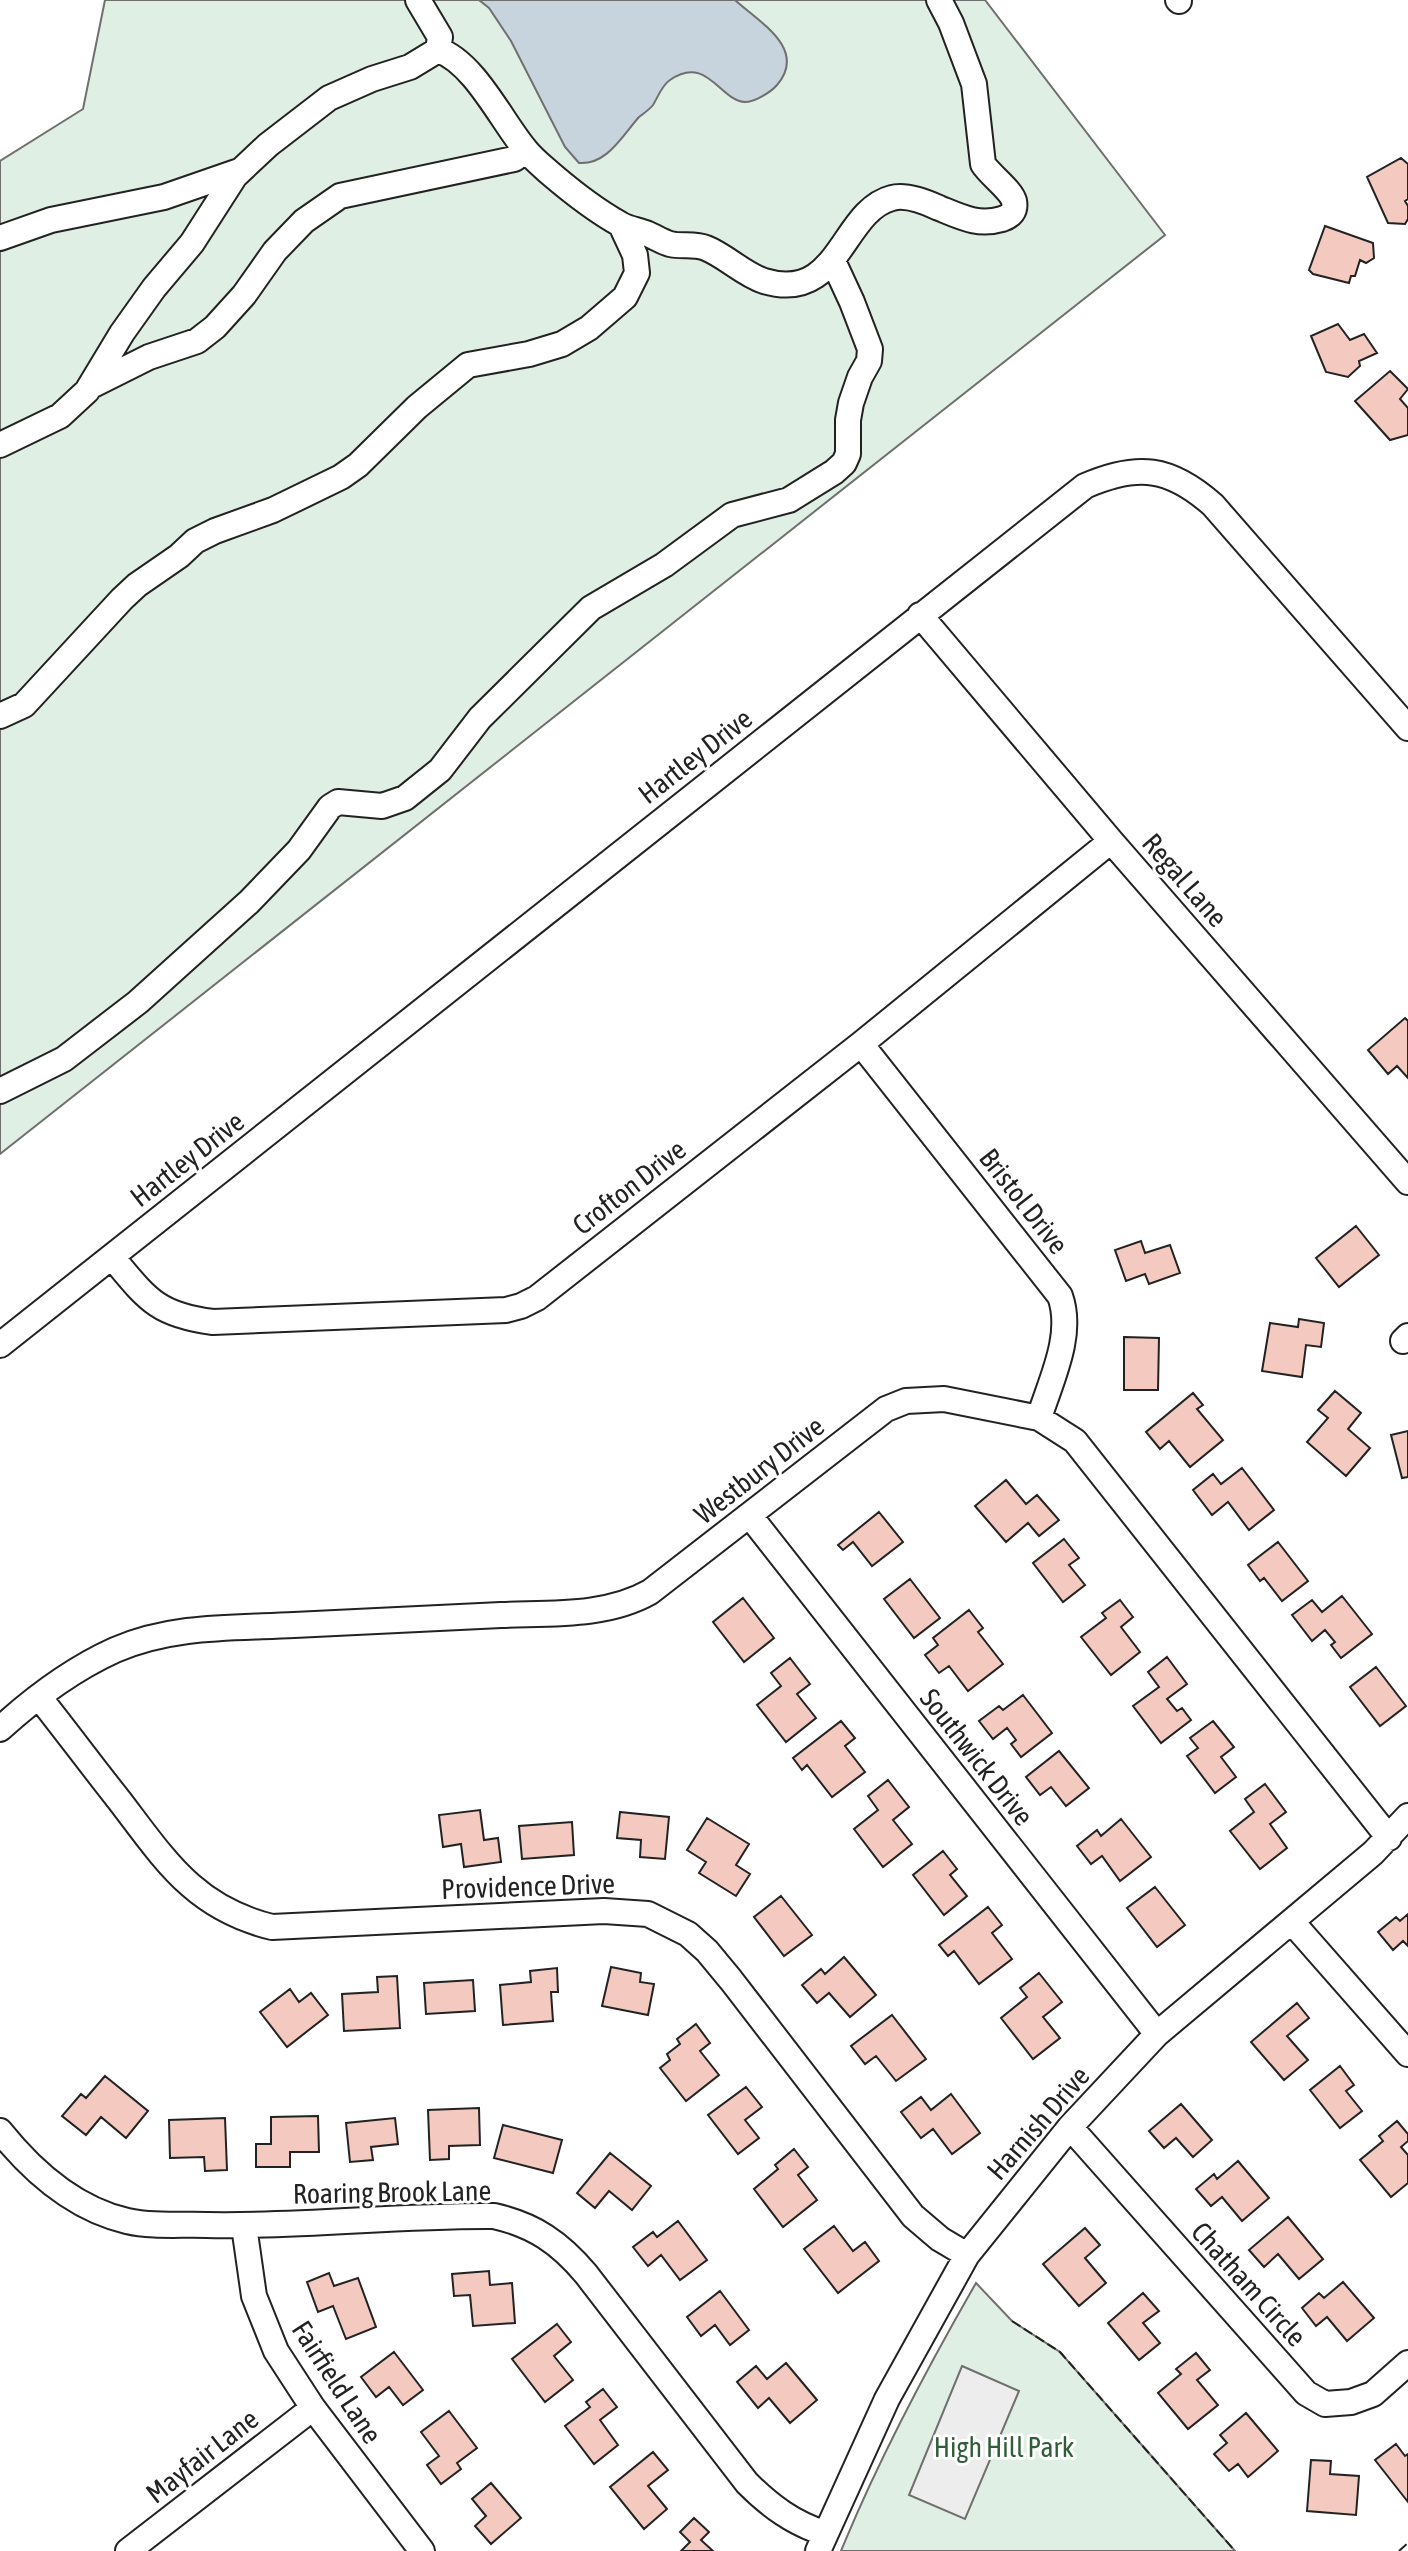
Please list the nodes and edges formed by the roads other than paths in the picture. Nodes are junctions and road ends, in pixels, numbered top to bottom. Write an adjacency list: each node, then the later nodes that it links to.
1 (418, 0): 3 (street)
2 (939, 0): 8 (street)
3 (438, 50): 4 (street); 5 (street)
4 (526, 151): 6 (street); 9 (street)
5 (242, 170): 7 (street); 9 (street)
6 (621, 225): 8 (street); 12 (street)
7 (0, 238)
8 (833, 261): 16 (street)
9 (89, 387): 10 (street)
10 (0, 445)
11 (920, 615): 13 (street, Hartley Drive); 14 (street, Regal Lane); 18 (street, Hartley Drive)
12 (0, 716)
13 (1408, 728)
14 (1111, 841): 15 (street, Crofton Drive); 17 (street, Regal Lane)
15 (861, 1044): 18 (street, Crofton Drive); 20 (street, Bristol Drive)
16 (0, 1091)
17 (1408, 1182)
18 (112, 1257): 19 (street, Hartley Drive)
19 (0, 1345)
20 (1039, 1418): 21 (street, Westbury Drive); 25 (street, Westbury Drive)
21 (750, 1516): 22 (street, Westbury Drive); 27 (street, Southwick Drive)
22 (39, 1697): 23 (street, Westbury Drive); 32 (street, Providence Drive)
23 (0, 1729)
24 (1408, 1816): 25 (street, Harnish Drive)
25 (1389, 1838): 26 (street, Harnish Drive)
26 (1292, 1922): 27 (street, Harnish Drive); 28 (street)
27 (1157, 2034): 29 (street, Harnish Drive)
28 (1408, 2054)
29 (1070, 2127): 32 (street, Harnish Drive); 33 (street, Chatham Circle)
30 (0, 2131): 31 (street, Roaring Brook Lane)
31 (244, 2226): 34 (street, Fairfield Lane); 35 (street, Roaring Brook Lane)
32 (967, 2255): 35 (street, Harnish Drive)
33 (1408, 2363)
34 (313, 2408): 36 (street, Mayfair Lane); 37 (street, Fairfield Lane)
35 (821, 2542)
36 (128, 2551)
37 (422, 2551)

